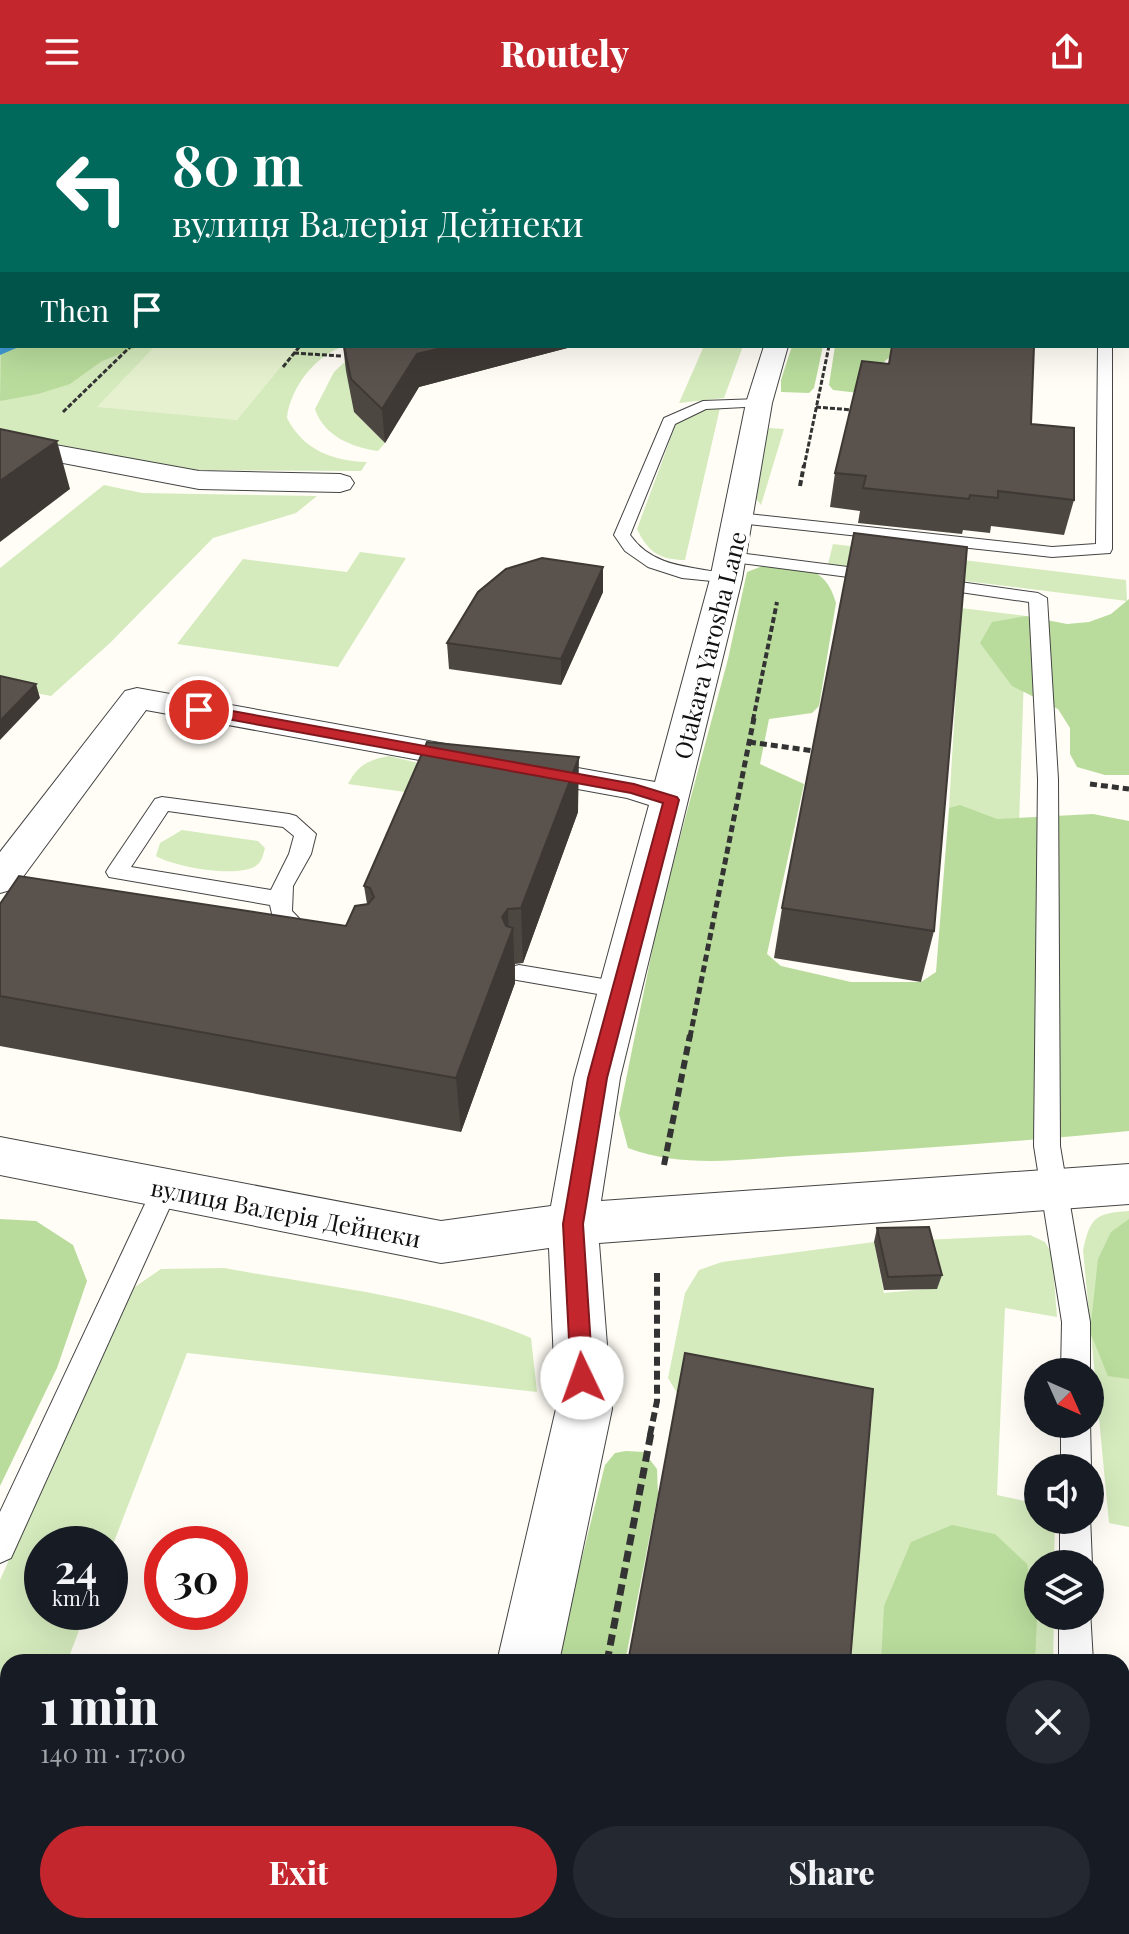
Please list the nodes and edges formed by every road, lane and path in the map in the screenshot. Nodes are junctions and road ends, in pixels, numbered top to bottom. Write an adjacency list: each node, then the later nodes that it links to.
1 (129, 348): 12 (path)
2 (298, 348): 6 (path)
3 (775, 348): 9 (street, Otakara Yarosha Lane)
4 (829, 348): 10 (path)
5 (1105, 348): 15 (lane)
6 (294, 353): 7 (path); 8 (path)
7 (341, 356)
8 (283, 367)
9 (759, 403): 14 (street, Otakara Yarosha Lane); 17 (lane)
10 (816, 407): 11 (path); 15 (path)
11 (853, 410)
12 (13, 446): 13 (street)
13 (340, 483)
14 (739, 518): 15 (lane); 17 (street, Otakara Yarosha Lane)
15 (793, 524)
16 (784, 563): 17 (lane); 18 (path); 29 (lane)
17 (729, 568): 20 (street, Otakara Yarosha Lane)
18 (749, 742): 19 (path); 30 (path)
19 (814, 751)
20 (671, 800): 21 (street); 25 (street, Otakara Yarosha Lane)
21 (0, 880)
22 (282, 899): 22 (lane); 23 (lane)
23 (324, 943)
24 (519, 973): 25 (lane)
25 (621, 990): 31 (street, Otakara Yarosha Lane)
26 (2, 1158): 28 (street, вулиця Валерія Дейнеки)
27 (1129, 1184): 29 (street)
28 (165, 1189): 31 (street, вулиця Валерія Дейнеки); 33 (lane)
29 (1053, 1189): 30 (street); 32 (lane)
30 (653, 1218): 31 (street)
31 (573, 1224): 35 (street, Otakara Yarosha Lane)
32 (1076, 1358)
33 (0, 1547)
34 (1076, 1630): 36 (lane)
35 (530, 1654)
36 (1076, 1654)

